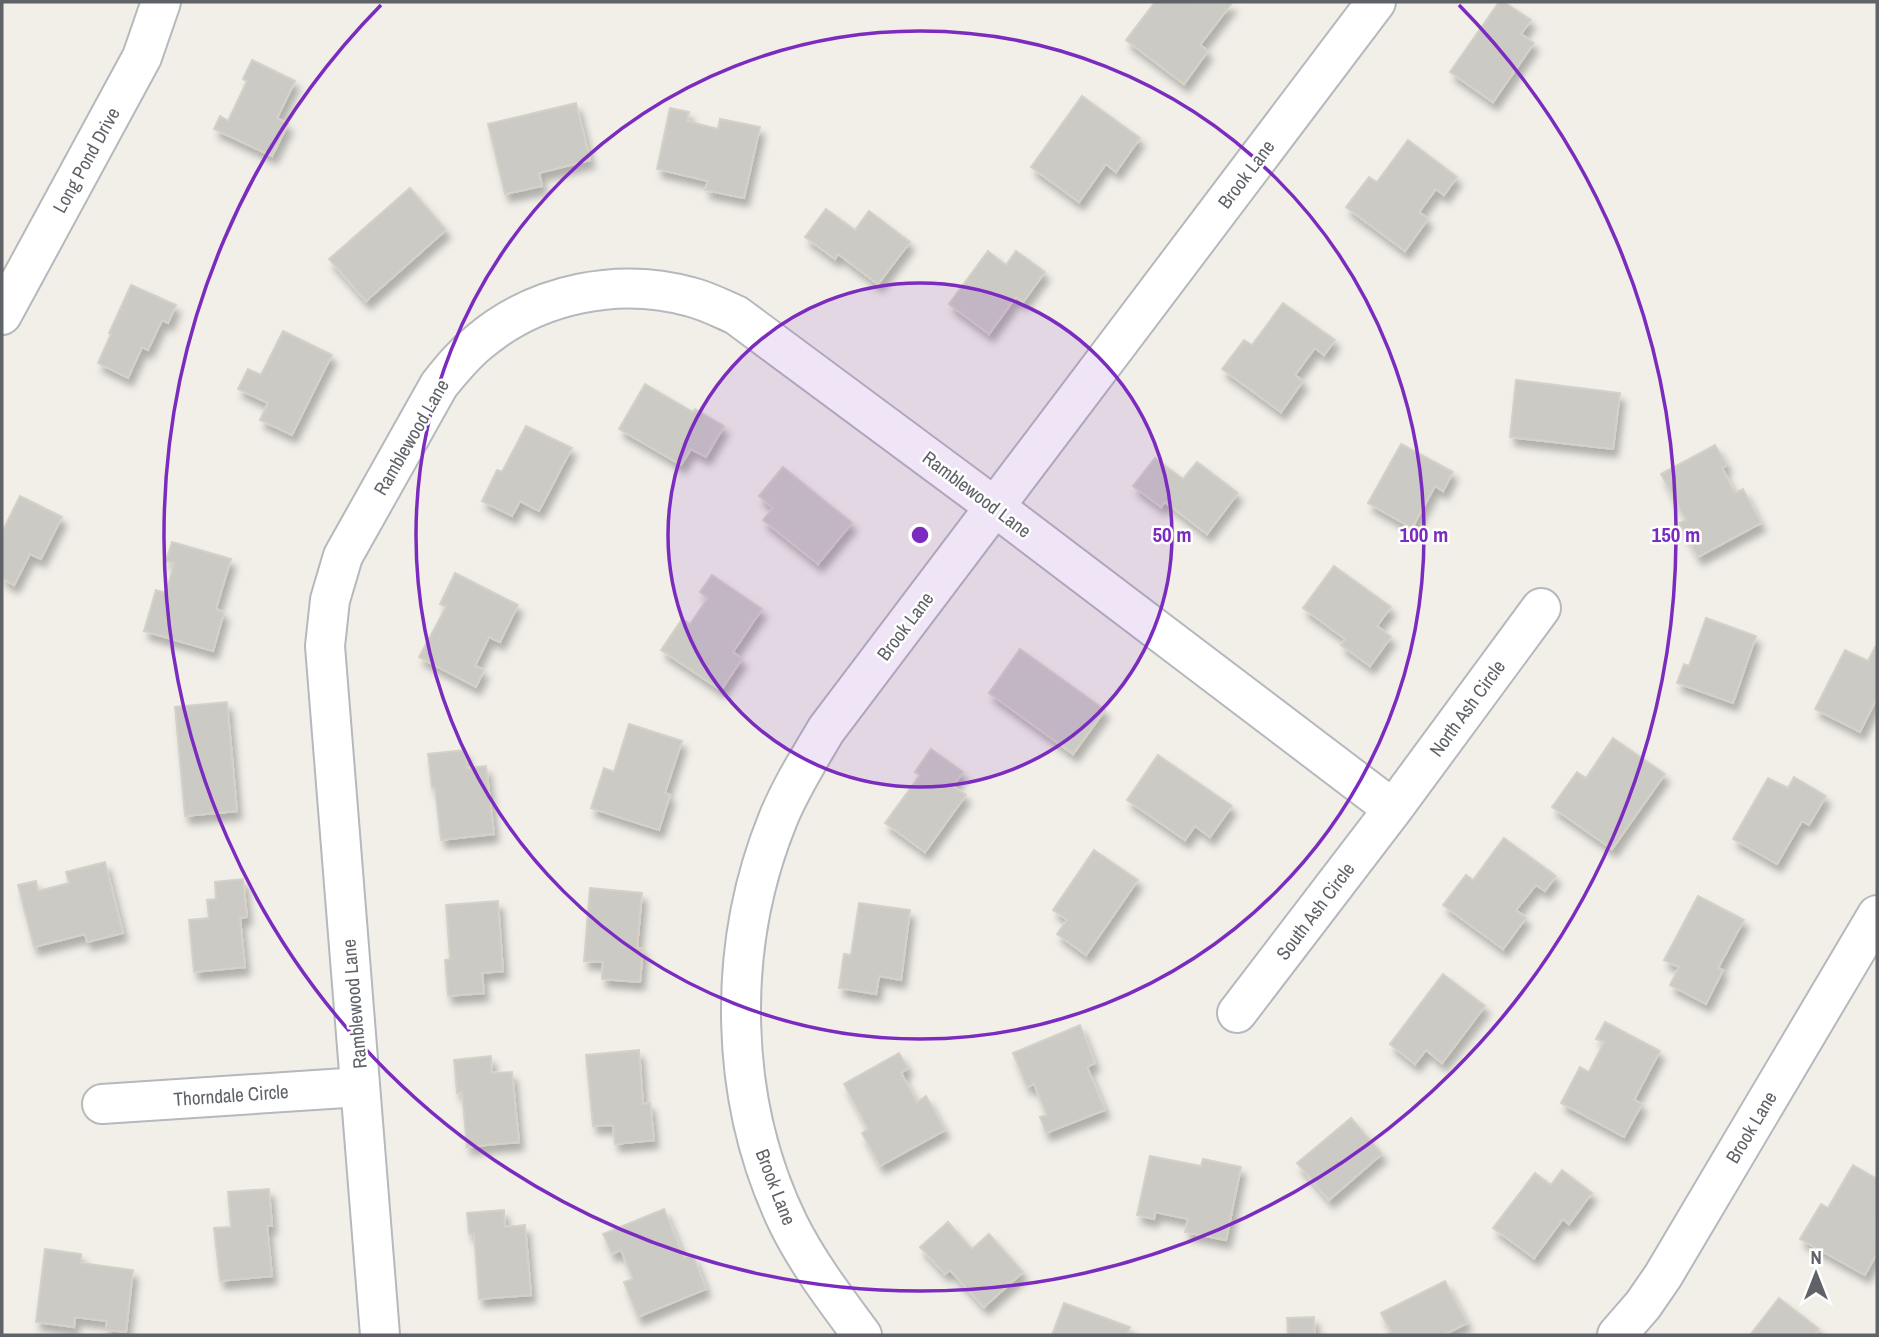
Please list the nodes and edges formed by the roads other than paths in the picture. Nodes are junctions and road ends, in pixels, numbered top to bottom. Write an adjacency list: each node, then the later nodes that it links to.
1 (161, 2): 3 (street, Long Pond Drive)
2 (1376, 2): 4 (street, Brook Lane)
3 (2, 315)
4 (995, 507): 6 (street, Ramblewood Lane); 9 (street, Ramblewood Lane); 12 (street, Brook Lane)
5 (1541, 608): 6 (street, North Ash Circle)
6 (1393, 808): 8 (street, South Ash Circle)
7 (1877, 915): 13 (street, Brook Lane)
8 (1237, 1013)
9 (360, 1087): 10 (street, Thorndale Circle); 11 (street, Ramblewood Lane)
10 (102, 1104)
11 (380, 1335)
12 (863, 1335)
13 (1617, 1335)

